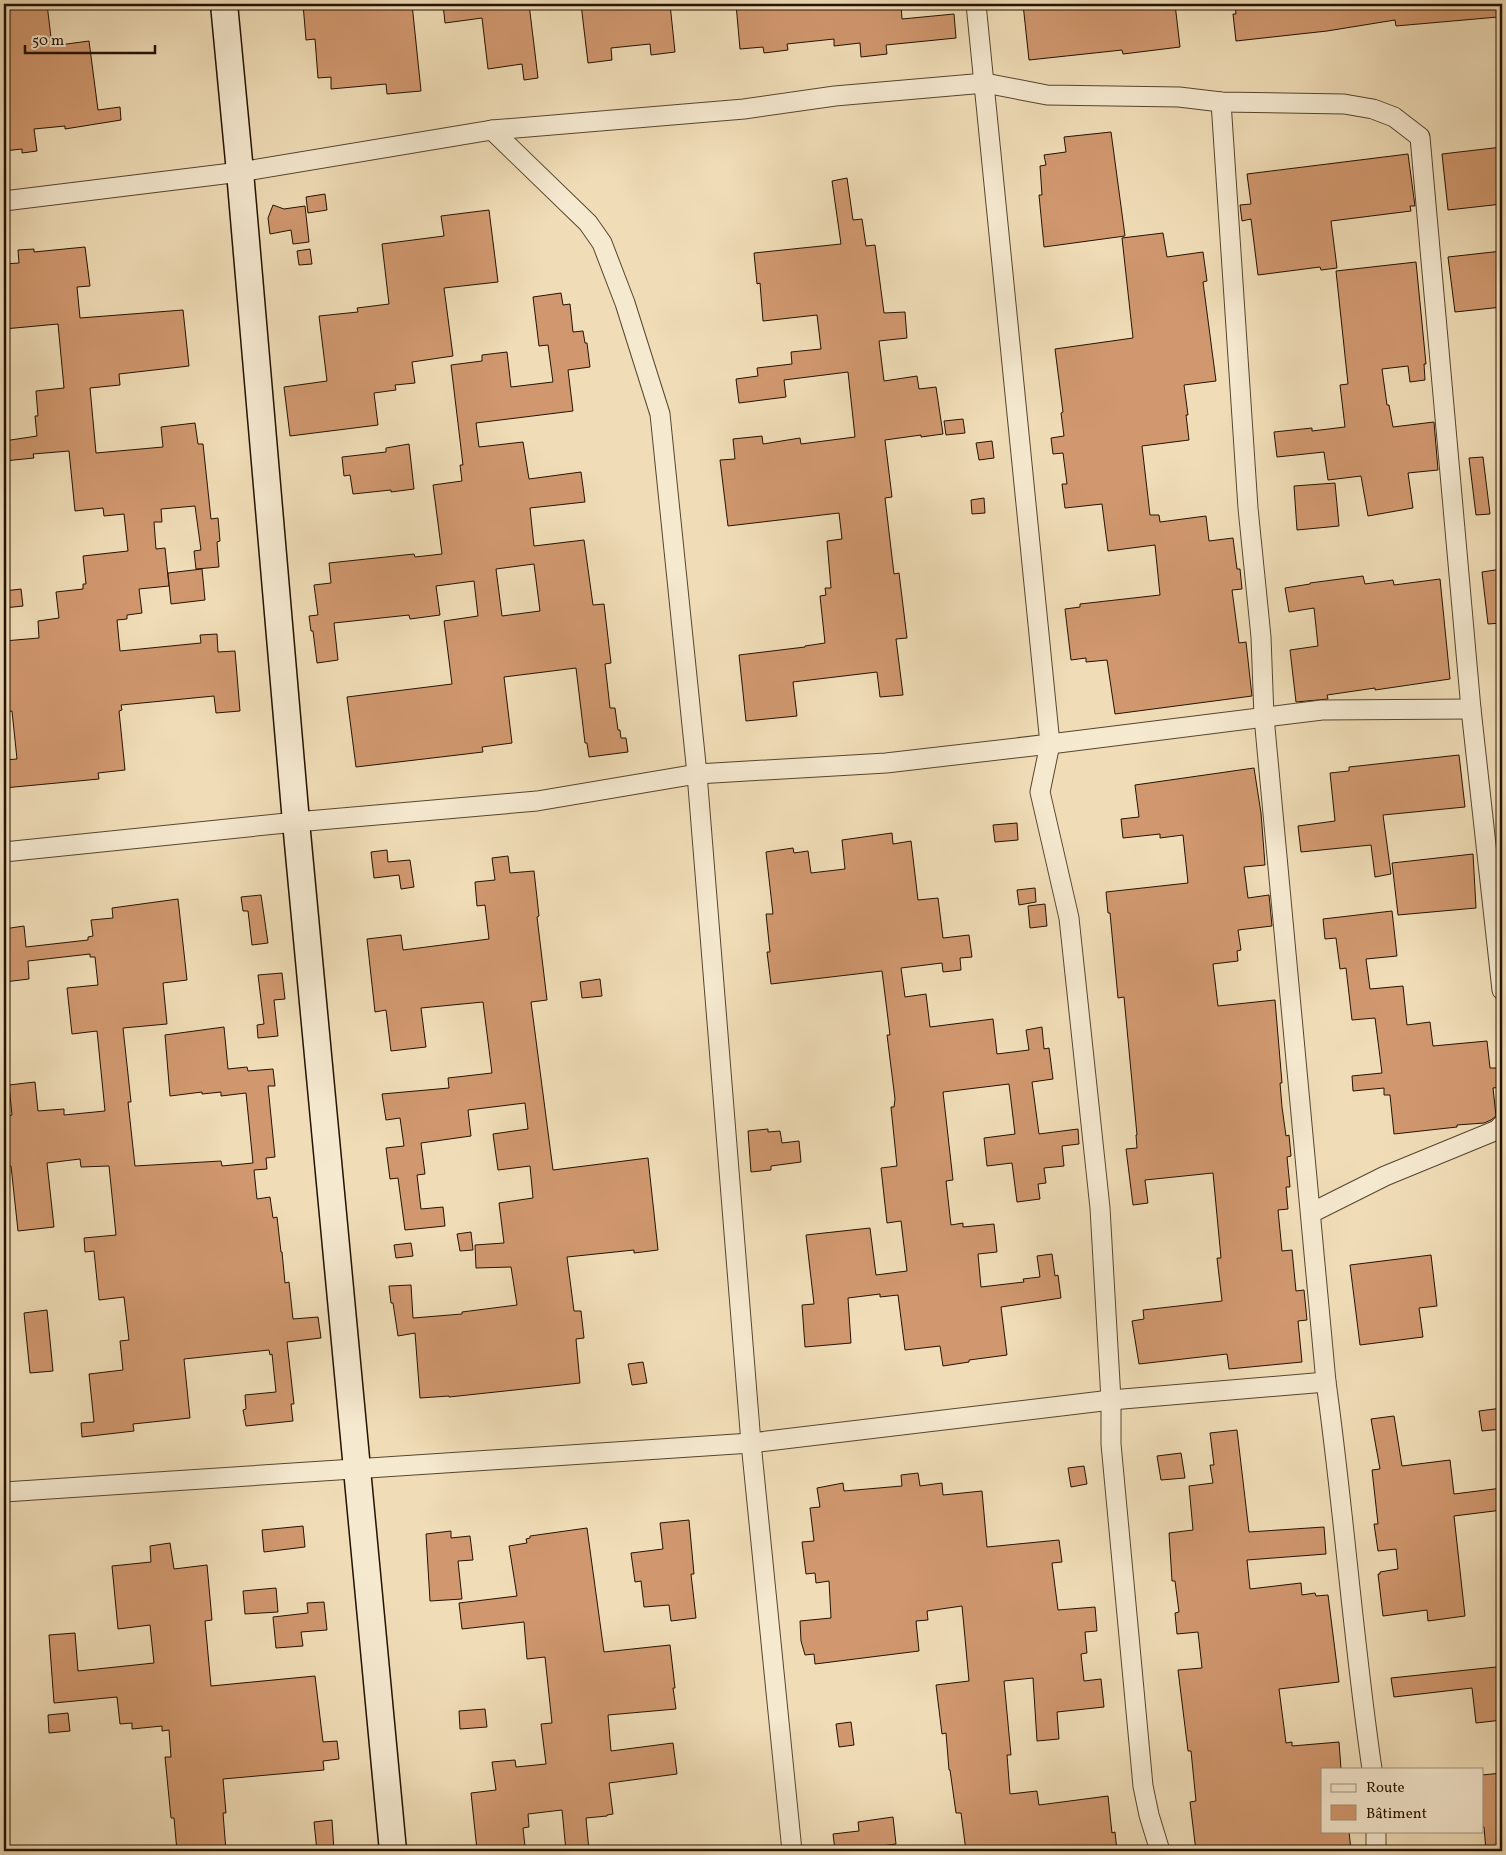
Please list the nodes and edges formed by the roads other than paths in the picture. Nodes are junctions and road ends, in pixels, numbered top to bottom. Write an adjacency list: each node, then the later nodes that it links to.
1 (224, 4): 6 (street)
2 (976, 4): 3 (street)
3 (985, 83): 4 (street); 5 (street); 10 (street)
4 (1221, 102): 8 (street); 9 (street)
5 (492, 130): 6 (street); 11 (street)
6 (240, 172): 7 (street); 12 (street)
7 (4, 202)
8 (1471, 710): 9 (street); 14 (street)
9 (1264, 717): 10 (street); 16 (street)
10 (1050, 744): 11 (street); 18 (street)
11 (697, 774): 12 (street); 19 (street)
12 (296, 822): 13 (street); 20 (street)
13 (4, 852)
14 (1502, 990)
15 (1502, 1125): 16 (street)
16 (1311, 1213): 17 (street)
17 (1326, 1382): 18 (street); 22 (street)
18 (1111, 1400): 19 (street); 26 (street)
19 (751, 1443): 20 (street); 25 (street)
20 (358, 1470): 21 (street); 24 (street)
21 (4, 1492)
22 (1372, 1768)
23 (1376, 1832): 27 (street)
24 (393, 1851)
25 (792, 1851)
26 (1160, 1851)
27 (1376, 1851)

